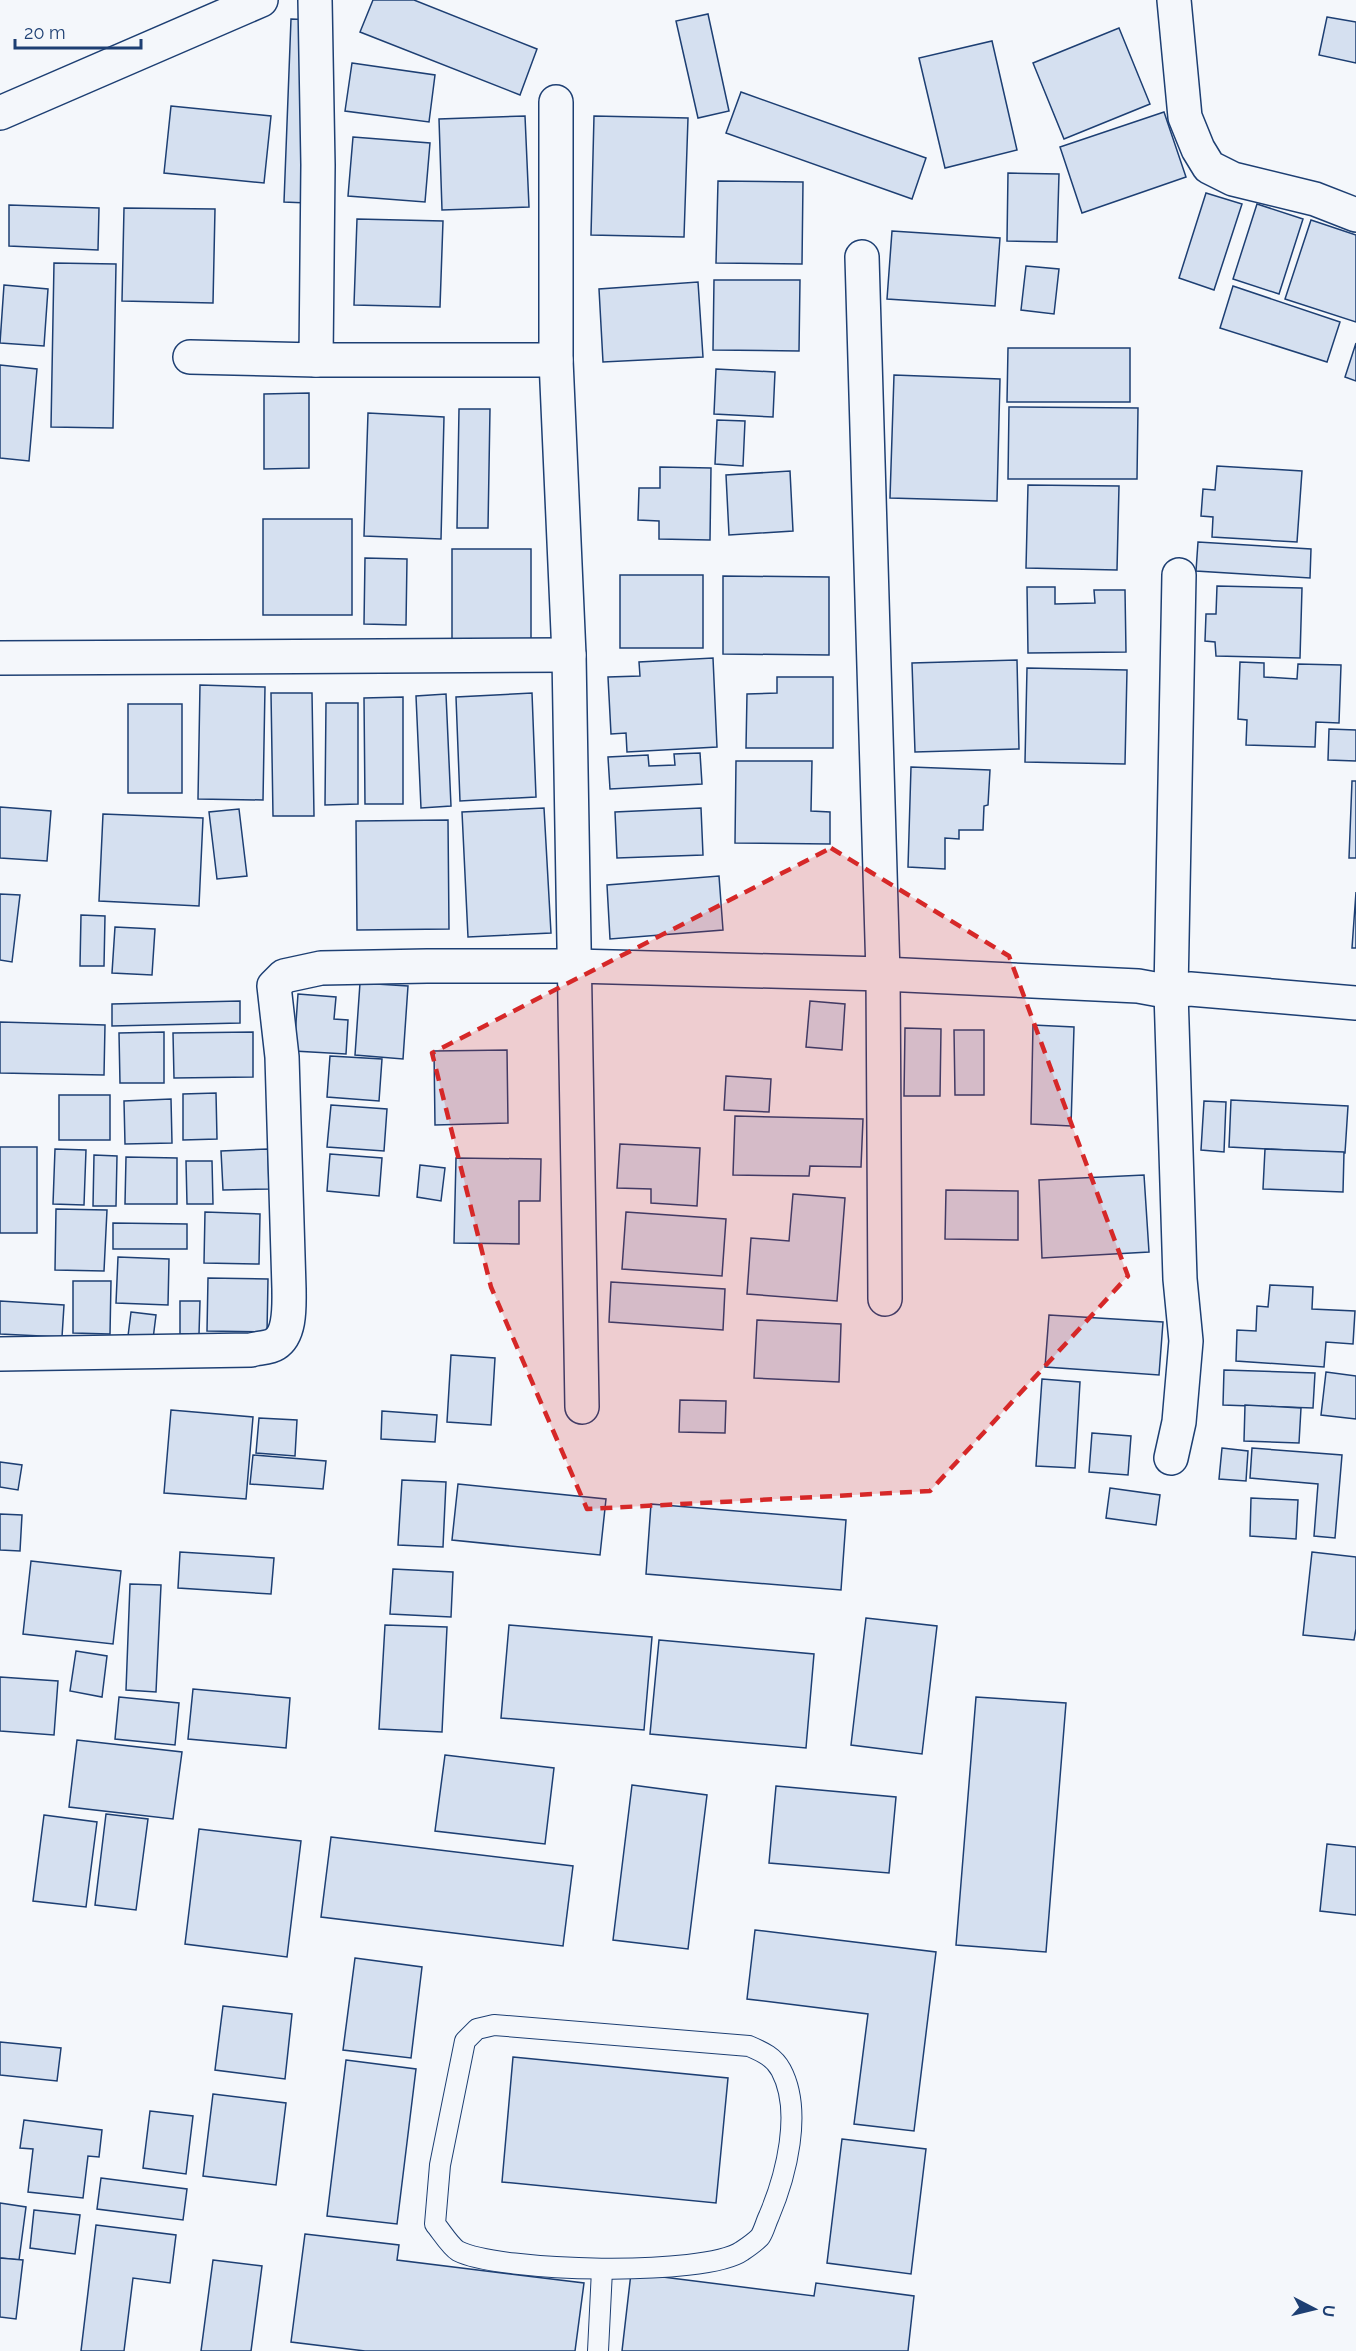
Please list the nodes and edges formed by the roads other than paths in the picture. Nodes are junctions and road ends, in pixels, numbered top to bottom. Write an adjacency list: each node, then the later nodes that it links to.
1 (261, 0): 5 (street)
2 (315, 0): 9 (street)
3 (1174, 0): 6 (street)
4 (556, 102): 10 (street)
5 (0, 113)
6 (1356, 215)
7 (862, 257): 15 (street)
8 (190, 357): 9 (street)
9 (316, 360): 10 (street)
10 (556, 360): 12 (street)
11 (1179, 575): 16 (street)
12 (569, 655): 13 (street); 14 (street)
13 (0, 658)
14 (575, 966): 15 (street); 19 (street); 20 (street)
15 (883, 974): 16 (street); 18 (street)
16 (1171, 992): 17 (street); 21 (street)
17 (1356, 1003)
18 (885, 1299)
19 (0, 1354)
20 (582, 1407)
21 (1171, 1458)
22 (602, 2270): 22 (lane); 23 (lane)
23 (598, 2351)

